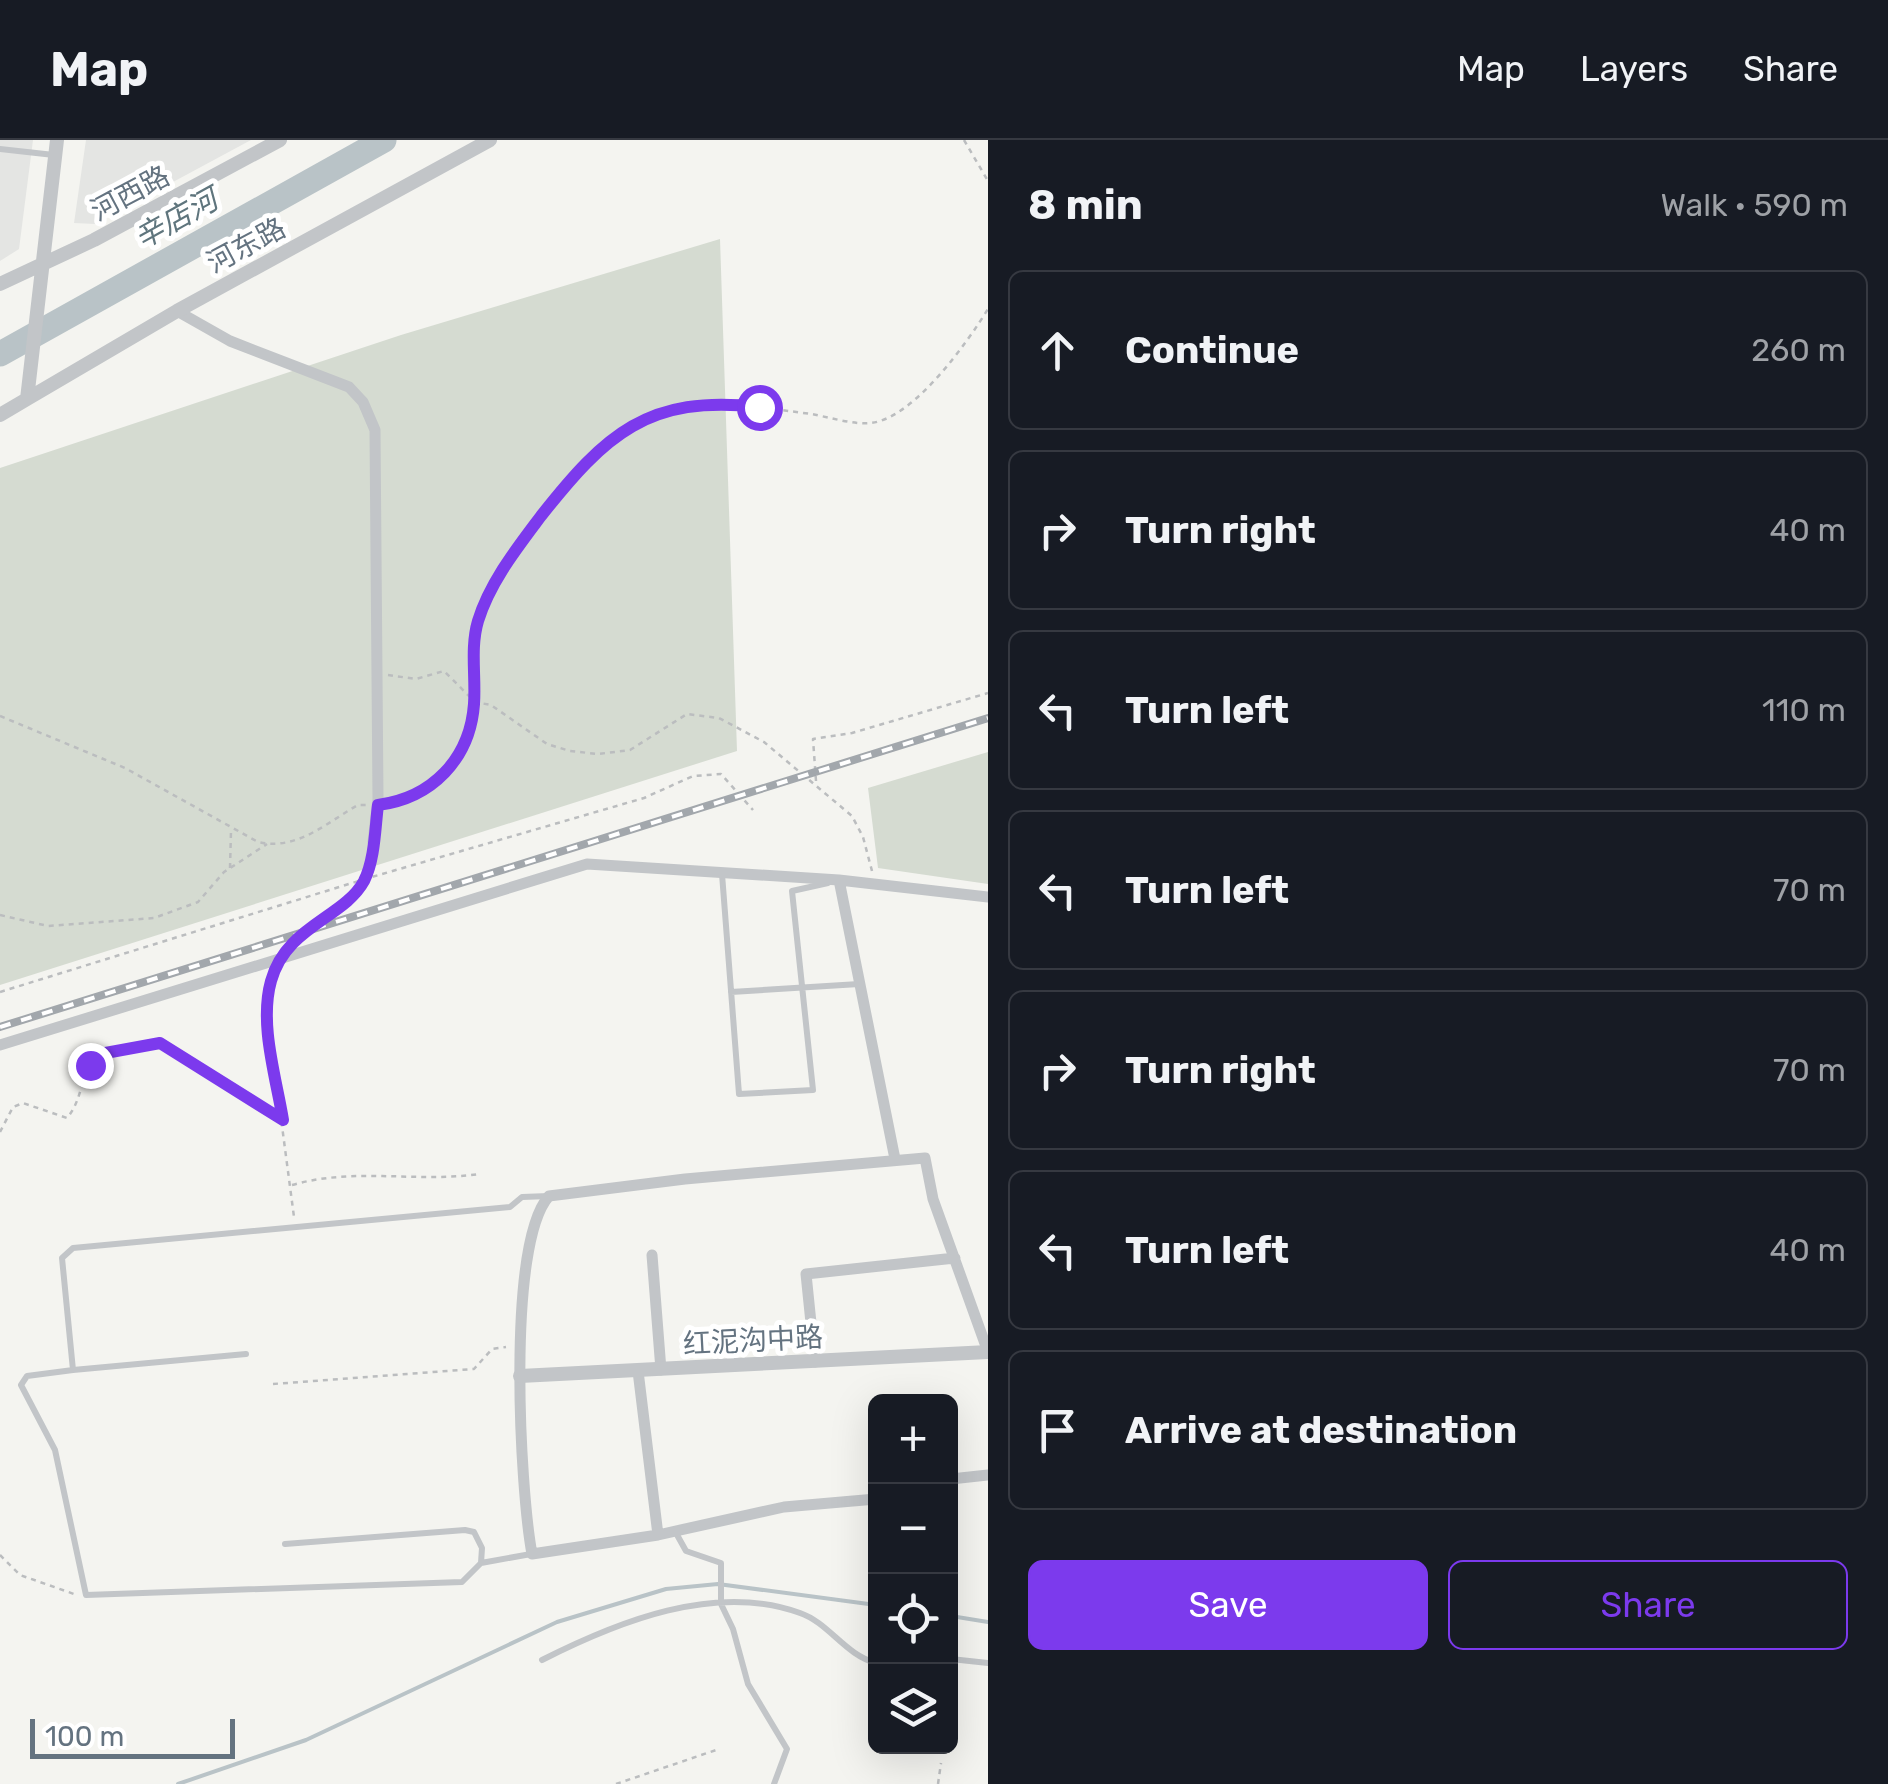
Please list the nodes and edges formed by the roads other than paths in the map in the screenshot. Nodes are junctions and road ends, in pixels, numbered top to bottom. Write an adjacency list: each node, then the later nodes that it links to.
1 (280, 140): 5 (street, 河西路)
2 (490, 140): 7 (street, 河东路)
3 (56, 148): 4 (lane); 5 (street)
4 (0, 149)
5 (41, 262): 6 (street, 河西路); 8 (street)
6 (0, 284)
7 (176, 311): 8 (street, 河东路); 10 (street)
8 (27, 399): 9 (street, 河东路)
9 (0, 414)
10 (374, 842)
11 (722, 874): 12 (street); 16 (lane); 17 (street)
12 (839, 880): 13 (street); 14 (street); 15 (lane)
13 (988, 897)
14 (860, 984): 15 (lane); 18 (street)
15 (802, 988): 16 (lane); 16 (lane)
16 (731, 992)
17 (0, 1044)
18 (895, 1160): 19 (street); 21 (street)
19 (549, 1196): 25 (lane); 28 (street)
20 (652, 1255): 26 (street)
21 (956, 1258): 22 (street); 24 (street)
22 (988, 1352): 24 (street, 红泥沟中路)
23 (246, 1354): 25 (lane)
24 (815, 1362): 26 (street, 红泥沟中路)
25 (73, 1370): 36 (lane)
26 (661, 1370): 27 (street, 红泥沟中路)
27 (638, 1371): 28 (street, 红泥沟中路); 33 (street)
28 (520, 1376): 35 (street)
29 (988, 1475): 30 (street)
30 (958, 1478)
31 (868, 1500): 32 (street)
32 (675, 1532): 33 (street); 37 (lane)
33 (658, 1534): 35 (street)
34 (285, 1544): 36 (lane)
35 (532, 1554): 36 (lane)
36 (481, 1563)
37 (721, 1604): 38 (lane); 40 (lane); 42 (lane)
38 (542, 1660)
39 (958, 1660): 41 (lane)
40 (868, 1661)
41 (988, 1663)
42 (774, 1784)

